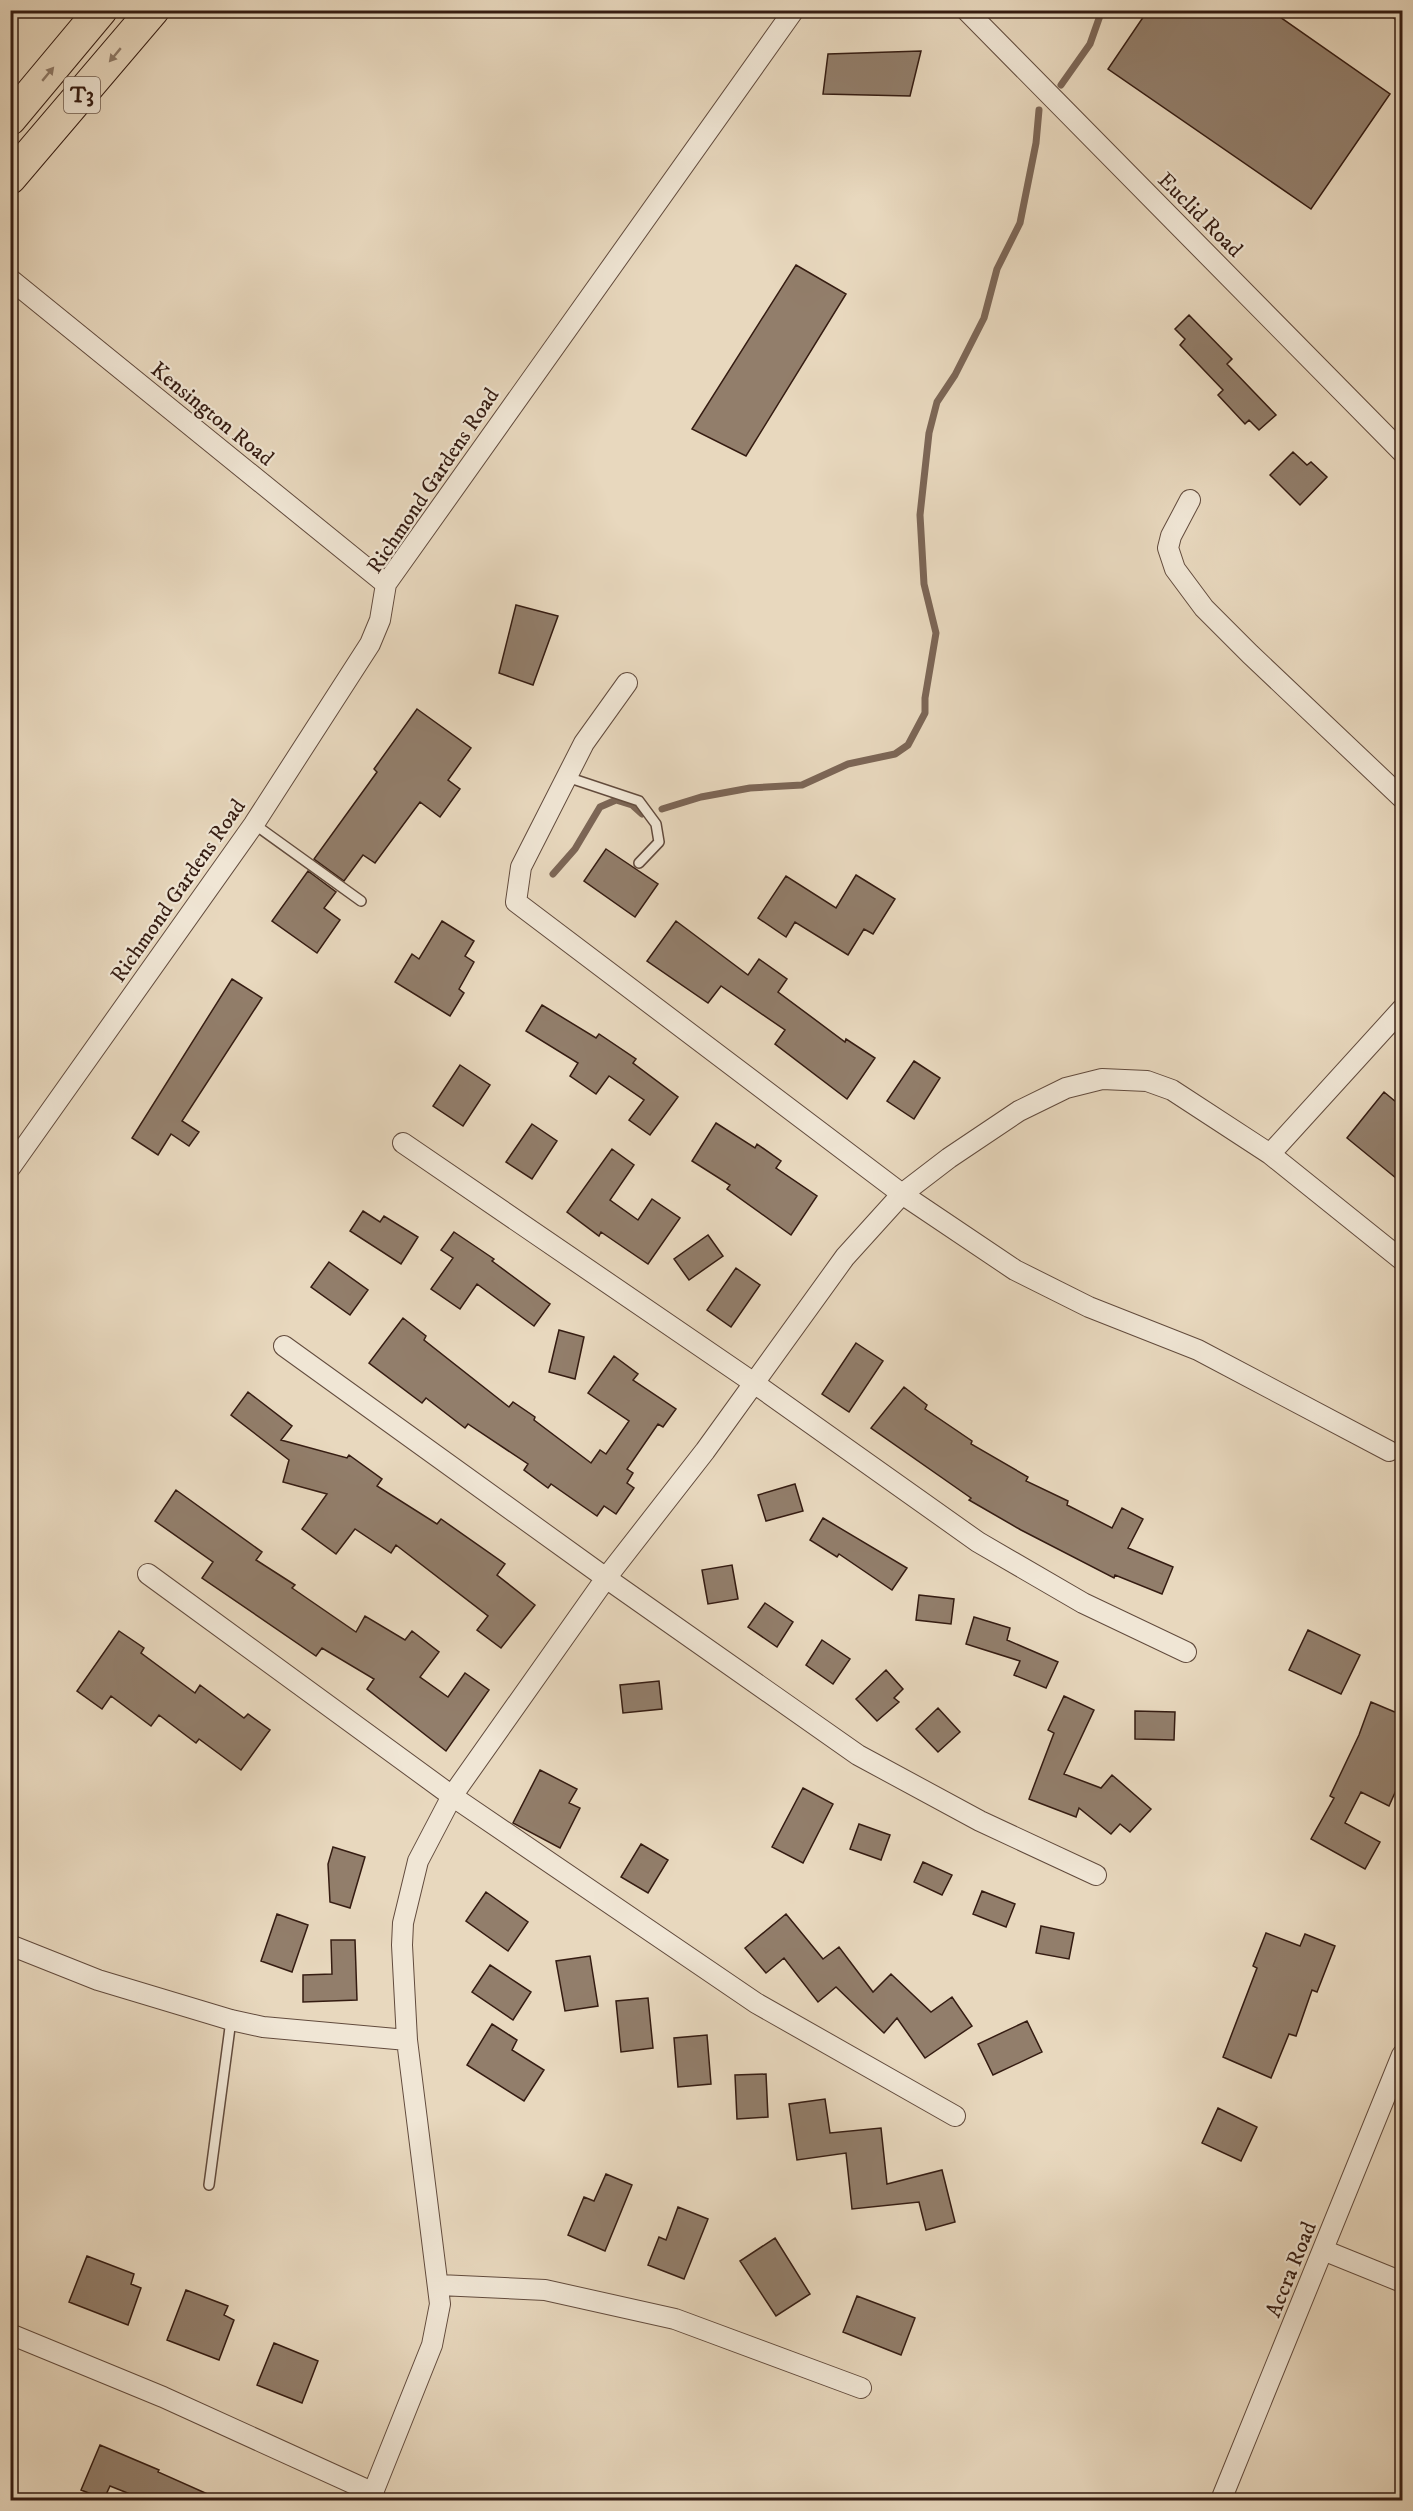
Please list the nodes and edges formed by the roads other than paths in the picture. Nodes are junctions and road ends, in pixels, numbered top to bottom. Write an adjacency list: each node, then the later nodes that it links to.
1 (101, 10): 5 (highway, T3, one-way to 1)
2 (153, 10): 6 (highway, T3, one-way to 6)
3 (794, 10): 10 (street, Richmond Gardens Road)
4 (966, 10): 8 (street, Euclid Road)
5 (10, 119)
6 (10, 178)
7 (10, 279): 10 (street, Kensington Road)
8 (1402, 452)
9 (1190, 500): 13 (street)
10 (386, 584): 14 (street, Richmond Gardens Road)
11 (627, 683): 12 (street)
12 (567, 777): 15 (lane); 21 (street)
13 (1402, 798)
14 (254, 824): 16 (lane); 20 (street, Richmond Gardens Road)
15 (639, 863)
16 (361, 901)
17 (1402, 1009): 19 (street)
18 (404, 1143): 24 (street)
19 (1270, 1154): 21 (street); 22 (street)
20 (10, 1168)
21 (902, 1194): 24 (street); 25 (street)
22 (1402, 1260)
23 (284, 1346): 27 (street)
24 (754, 1383): 27 (street); 28 (street)
25 (1389, 1451)
26 (148, 1574): 29 (street)
27 (606, 1578): 29 (street); 30 (street)
28 (1186, 1652)
29 (452, 1796): 33 (street); 35 (street)
30 (1095, 1875)
31 (10, 1946): 32 (street)
32 (231, 2020): 33 (street); 36 (lane)
33 (407, 2040): 39 (street)
34 (1402, 2055): 37 (street, Accra Road)
35 (955, 2116)
36 (209, 2185)
37 (1323, 2250): 38 (street); 43 (street, Accra Road)
38 (1402, 2282)
39 (439, 2285): 41 (street); 42 (street)
40 (10, 2334): 42 (street)
41 (861, 2388)
42 (372, 2497)
43 (1221, 2500)

